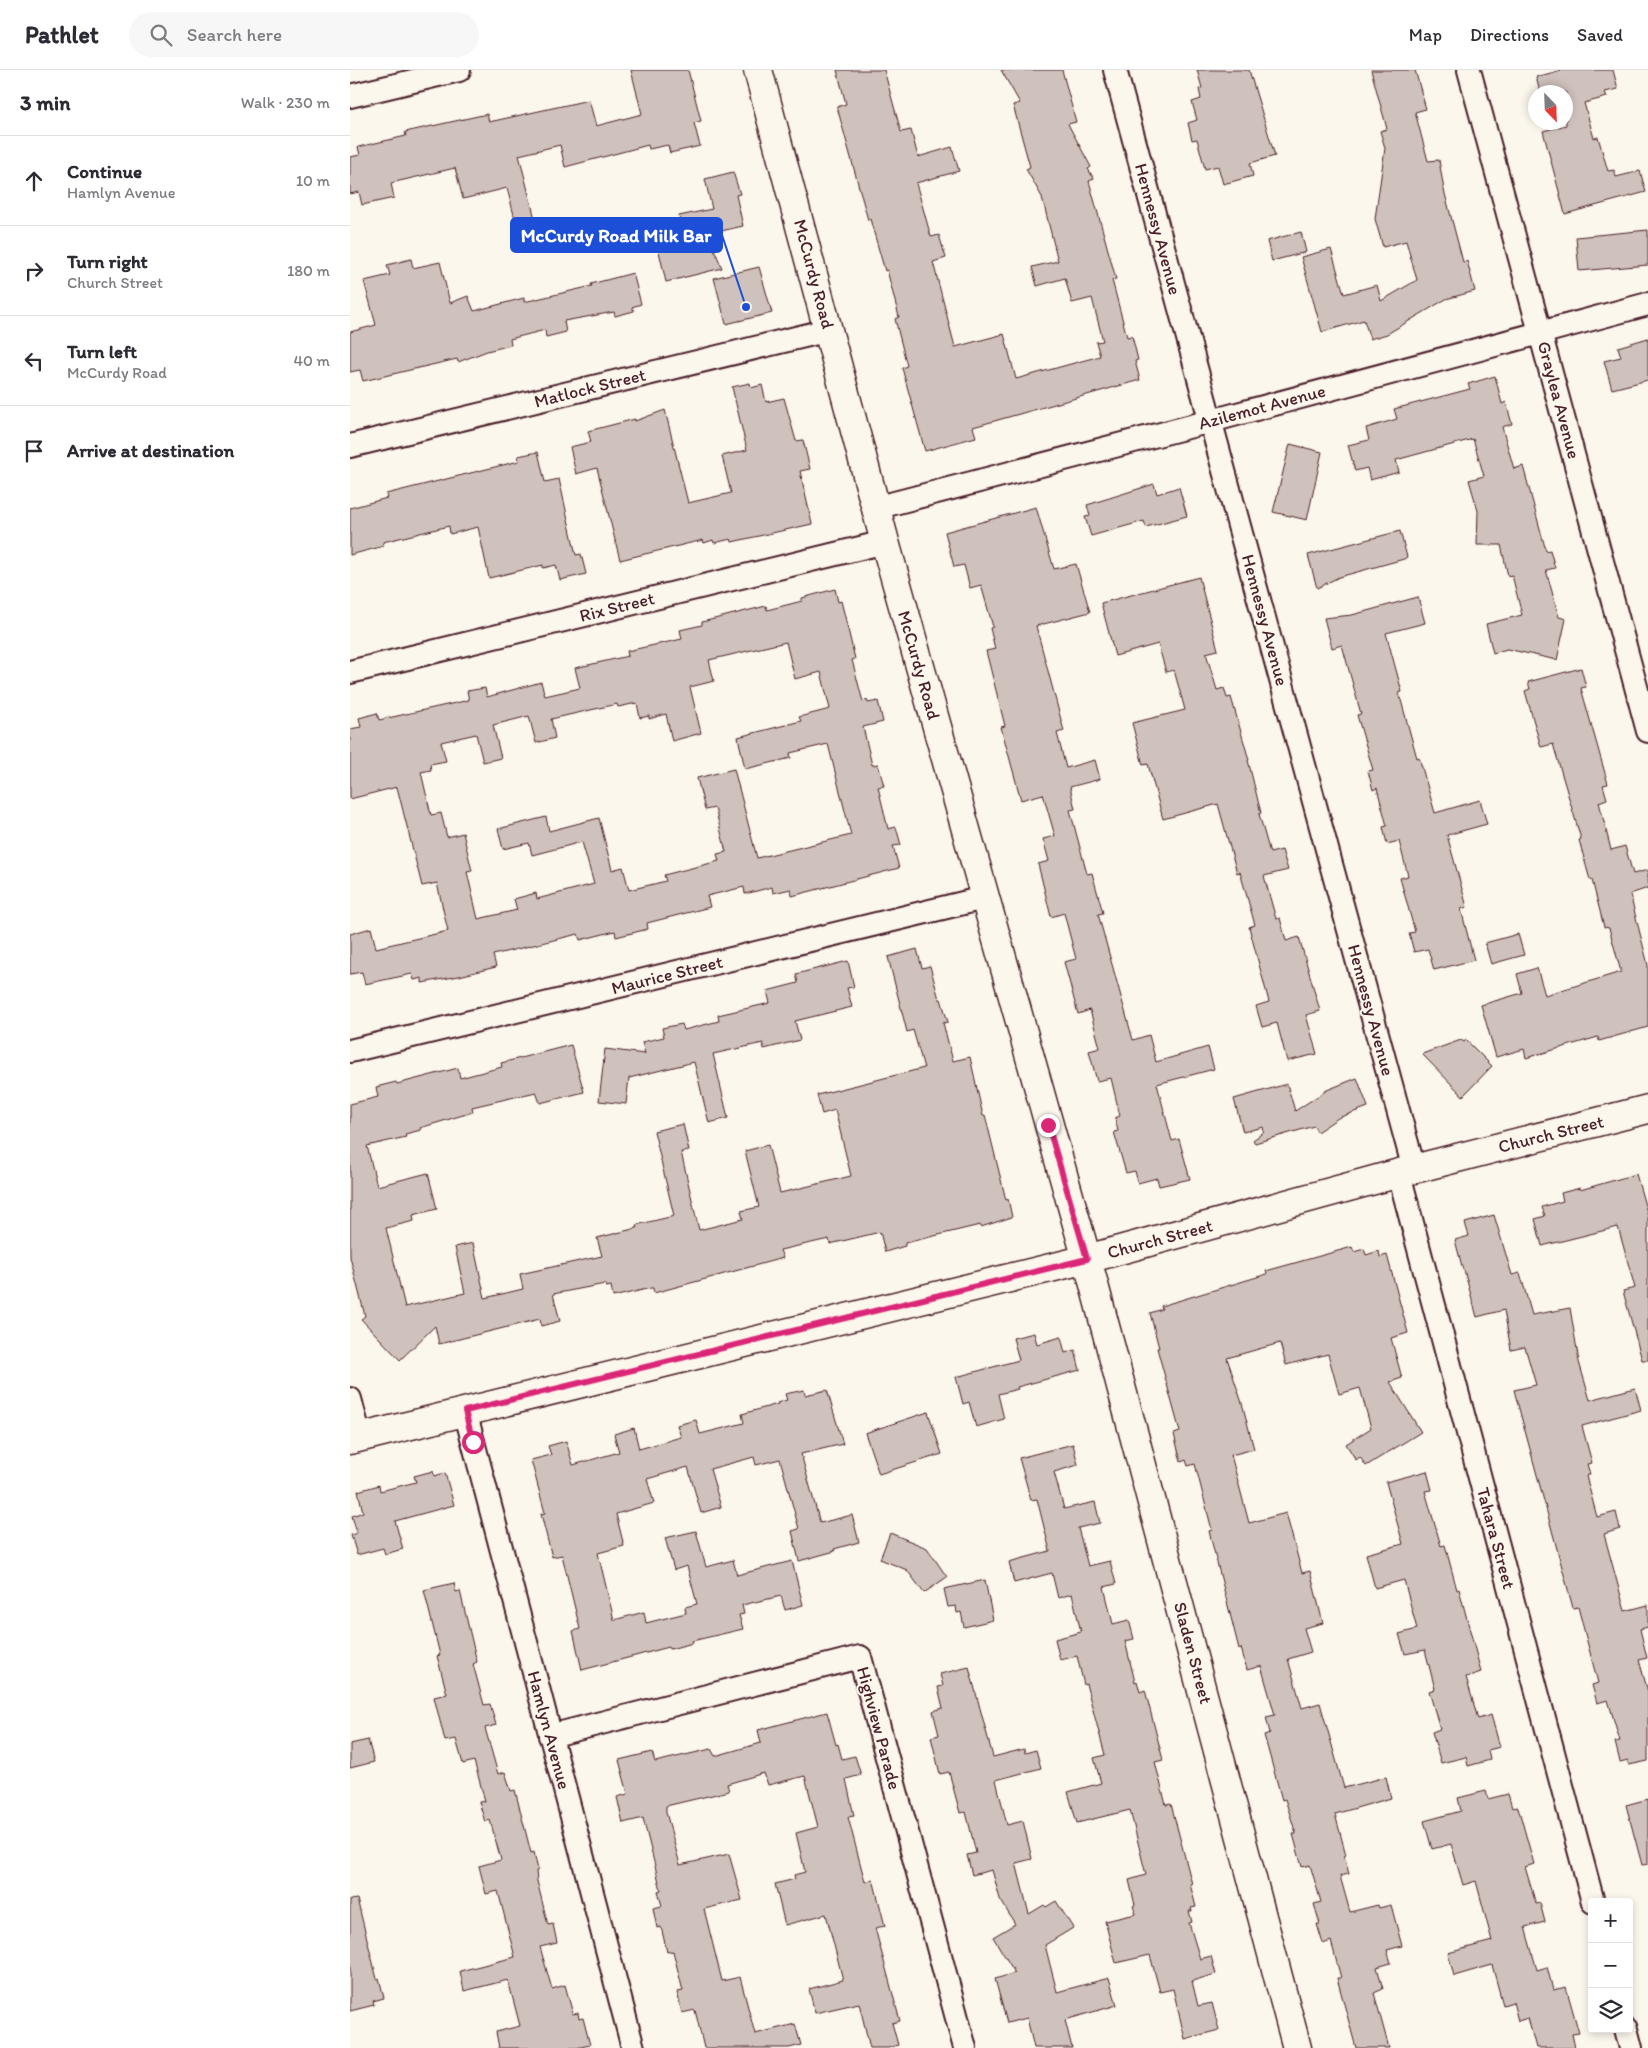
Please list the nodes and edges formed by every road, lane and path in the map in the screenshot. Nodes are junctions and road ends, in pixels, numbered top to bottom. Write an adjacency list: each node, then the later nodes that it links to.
1 (459, 70): 5 (street)
2 (758, 70): 7 (main road, McCurdy Road)
3 (1115, 70): 9 (street, Hennessy Avenue)
4 (1469, 70): 8 (street, Graylea Avenue)
5 (350, 96)
6 (1648, 304): 8 (street, Azilemot Avenue)
7 (829, 330): 10 (street, Matlock Street); 11 (main road, McCurdy Road)
8 (1540, 332): 9 (street, Azilemot Avenue); 14 (street, Graylea Avenue)
9 (1211, 421): 11 (street, Azilemot Avenue); 18 (street, Hennessy Avenue)
10 (350, 446)
11 (875, 508): 12 (main road, McCurdy Road)
12 (885, 542): 13 (street, Rix Street); 15 (main road, McCurdy Road)
13 (350, 672)
14 (1648, 731)
15 (984, 898): 16 (street, Maurice Street); 19 (main road, McCurdy Road)
16 (350, 1051)
17 (1648, 1109): 18 (main road, Church Street)
18 (1407, 1171): 19 (main road, Church Street); 24 (street, Tahara Street)
19 (1087, 1259): 21 (main road, Church Street); 28 (main road, Sladen Street)
20 (350, 1399): 22 (street)
21 (465, 1411): 22 (main road, Church Street); 23 (street, Hamlyn Avenue)
22 (355, 1439)
23 (550, 1736): 26 (street, Hamlyn Avenue); 27 (street, Highview Parade)
24 (1592, 1898)
25 (1627, 2033): 29 (street)
26 (633, 2048)
27 (965, 2048)
28 (1297, 2048)
29 (1632, 2048)

